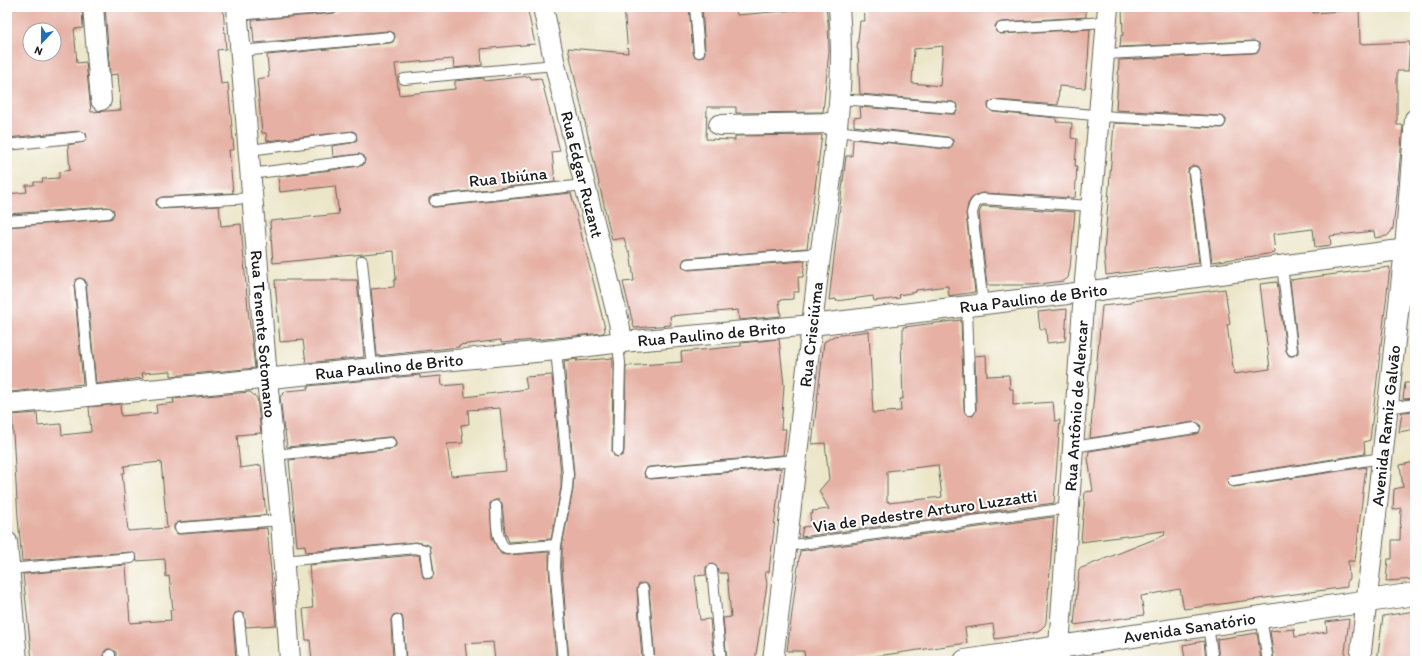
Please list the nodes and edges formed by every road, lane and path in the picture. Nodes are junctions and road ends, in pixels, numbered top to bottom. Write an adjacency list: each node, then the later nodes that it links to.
1 (93, 7): 17 (street)
2 (334, 7): 6 (lane)
3 (543, 7): 14 (street, Rua Edgar Ruzant)
4 (695, 7): 12 (lane)
5 (839, 7): 16 (street, Rua Crisciúma)
6 (237, 11): 11 (street, Rua Tenente Sotomano)
7 (1107, 14): 8 (lane); 13 (street, Rua Antônio de Alencar)
8 (1001, 28)
9 (389, 37): 11 (lane)
10 (1254, 47): 13 (lane)
11 (240, 51): 29 (street, Rua Tenente Sotomano)
12 (700, 52)
13 (1104, 54): 20 (street, Rua Antônio de Alencar)
14 (555, 65): 15 (lane); 33 (street, Rua Edgar Ruzant)
15 (404, 79)
16 (840, 99): 19 (lane); 24 (street, Rua Crisciúma)
17 (101, 100)
18 (994, 106): 20 (lane)
19 (952, 108)
20 (1098, 115): 22 (lane); 37 (street, Rua Antônio de Alencar)
21 (1415, 118): 40 (street, Avenida Ramiz Galvão)
22 (1220, 122)
23 (719, 125): 24 (street)
24 (837, 127): 27 (lane); 41 (street, Rua Crisciúma)
25 (81, 137): 28 (lane)
26 (351, 137): 29 (lane)
27 (946, 143)
28 (7, 145)
29 (248, 150): 32 (street, Rua Tenente Sotomano)
30 (359, 160): 32 (lane)
31 (1194, 172): 45 (lane)
32 (250, 174): 34 (street, Rua Tenente Sotomano)
33 (584, 185): 35 (lane, Rua Ibiúna); 50 (street, Rua Edgar Ruzant)
34 (252, 198): 36 (lane); 54 (street, Rua Tenente Sotomano)
35 (435, 201)
36 (162, 203)
37 (1091, 206): 47 (street, Rua Antônio de Alencar); 48 (lane)
38 (108, 213): 39 (lane)
39 (7, 221)
40 (1410, 248): 44 (street, Rua Paulino de Brito); 58 (street, Avenida Ramiz Galvão)
41 (821, 252): 43 (lane); 49 (street, Rua Crisciúma)
42 (362, 261): 53 (lane)
43 (688, 264)
44 (1282, 265): 45 (street, Rua Paulino de Brito); 52 (lane)
45 (1207, 275): 47 (street, Rua Paulino de Brito)
46 (80, 284): 55 (lane)
47 (1084, 292): 48 (street, Rua Paulino de Brito); 62 (street, Rua Antônio de Alencar)
48 (975, 305): 49 (street, Rua Paulino de Brito); 59 (lane)
49 (812, 325): 50 (street, Rua Paulino de Brito); 66 (street, Rua Crisciúma)
50 (622, 342): 51 (street, Rua Paulino de Brito); 63 (lane)
51 (556, 350): 53 (street, Rua Paulino de Brito); 74 (lane)
52 (1292, 350)
53 (372, 368): 54 (street, Rua Paulino de Brito)
54 (267, 378): 55 (street, Rua Paulino de Brito); 64 (street, Rua Tenente Sotomano)
55 (91, 396): 56 (street, Rua Paulino de Brito)
56 (7, 404)
57 (1415, 404): 58 (lane)
58 (1387, 408): 65 (street, Avenida Ramiz Galvão)
59 (970, 410)
60 (1195, 428): 62 (lane)
61 (390, 444): 64 (lane)
62 (1073, 447): 70 (street, Rua Antônio de Alencar)
63 (618, 451)
64 (274, 455): 71 (street, Rua Tenente Sotomano)
65 (1382, 458): 68 (lane); 83 (street, Avenida Ramiz Galvão)
66 (796, 460): 67 (lane); 75 (street, Rua Crisciúma)
67 (650, 474)
68 (1233, 481)
69 (496, 506): 74 (lane)
70 (1069, 508): 75 (lane, Via de Pedestre Arturo Luzzatti); 88 (street, Rua Antônio de Alencar)
71 (281, 520): 72 (lane); 77 (street, Rua Tenente Sotomano)
72 (180, 528)
73 (7, 542): 78 (street)
74 (556, 544): 93 (lane)
75 (786, 546): 96 (street, Rua Crisciúma)
76 (131, 558): 78 (lane)
77 (284, 561): 80 (lane); 91 (street, Rua Tenente Sotomano)
78 (9, 569): 89 (street)
79 (712, 570): 95 (lane)
80 (428, 573)
81 (643, 589): 94 (lane)
82 (1415, 594): 83 (street, Avenida Sanatório)
83 (1366, 601): 84 (street, Avenida Sanatório); 100 (street, Avenida Ramiz Galvão)
84 (1261, 617): 87 (street, Avenida Sanatório); 99 (lane)
85 (239, 618): 90 (lane)
86 (397, 620): 92 (lane)
87 (1208, 625): 88 (street, Avenida Sanatório); 98 (lane)
88 (1059, 654): 97 (street, Avenida Sanatório)
89 (17, 661)
90 (243, 661)
91 (290, 661)
92 (400, 661)
93 (563, 661)
94 (649, 661)
95 (721, 661)
96 (773, 661)
97 (965, 661)
98 (1213, 661)
99 (1268, 661)
100 (1360, 661)

